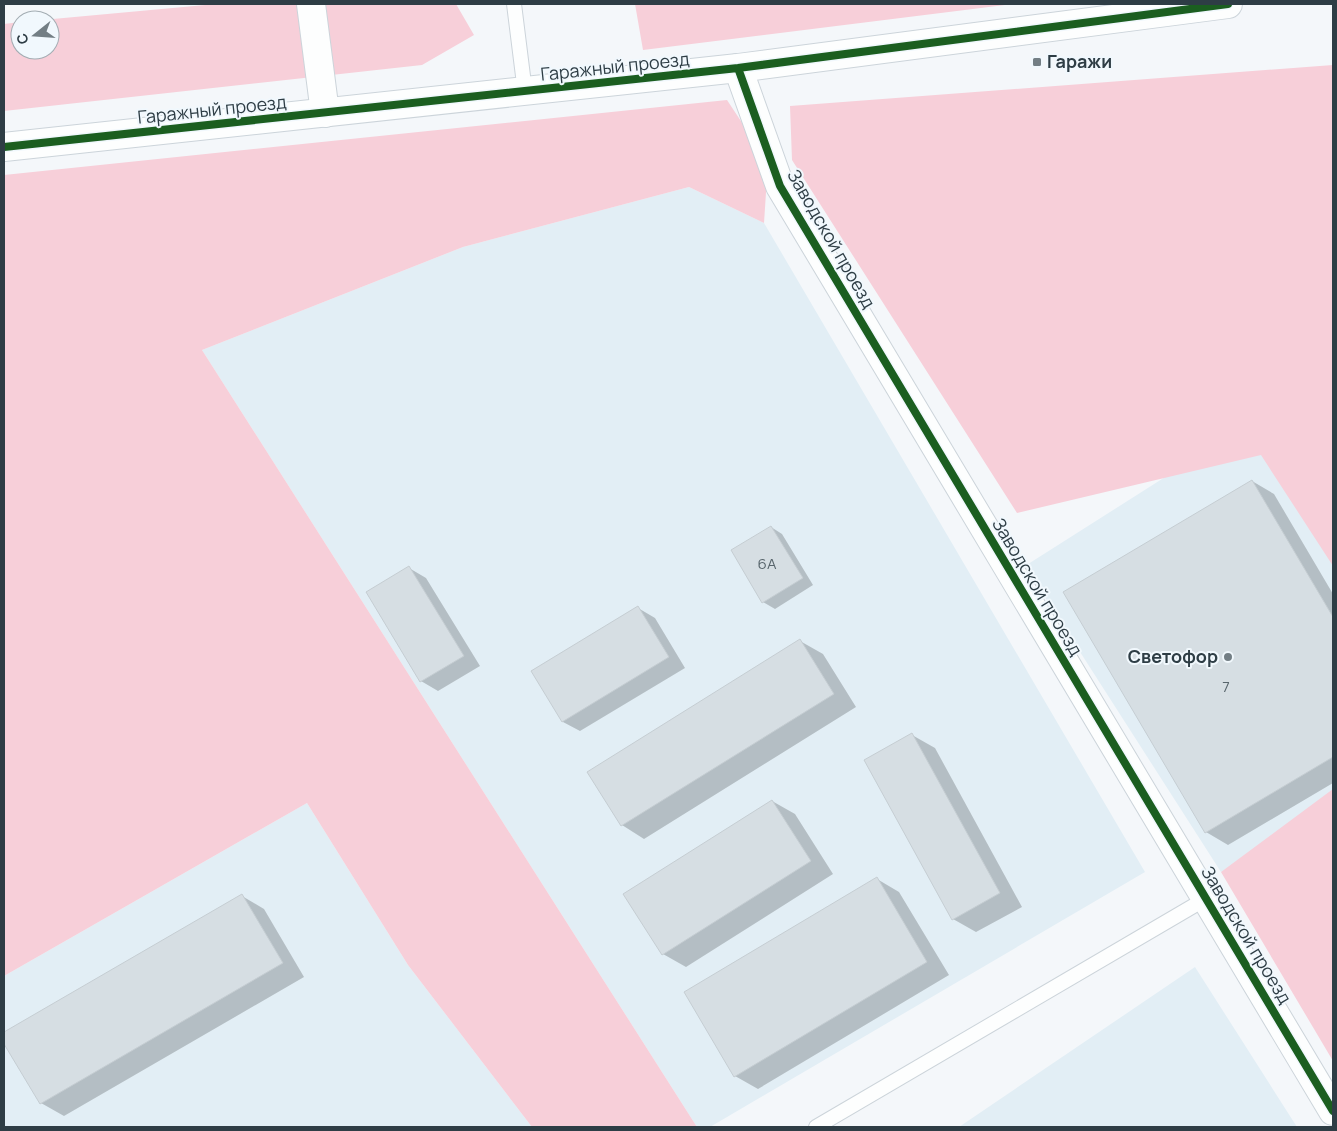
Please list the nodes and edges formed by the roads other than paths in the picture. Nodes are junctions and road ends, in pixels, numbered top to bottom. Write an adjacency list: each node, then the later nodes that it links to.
1 (311, 4): 6 (street)
2 (514, 4): 5 (lane)
3 (1228, 4): 4 (street, Гаражный проезд)
4 (738, 68): 5 (street, Гаражный проезд); 8 (street, Заводской проезд)
5 (525, 92): 6 (street, Гаражный проезд)
6 (325, 113): 7 (street, Гаражный проезд)
7 (4, 147)
8 (1207, 898): 9 (street, Заводской проезд); 10 (lane)
9 (1333, 1111)
10 (816, 1127)

